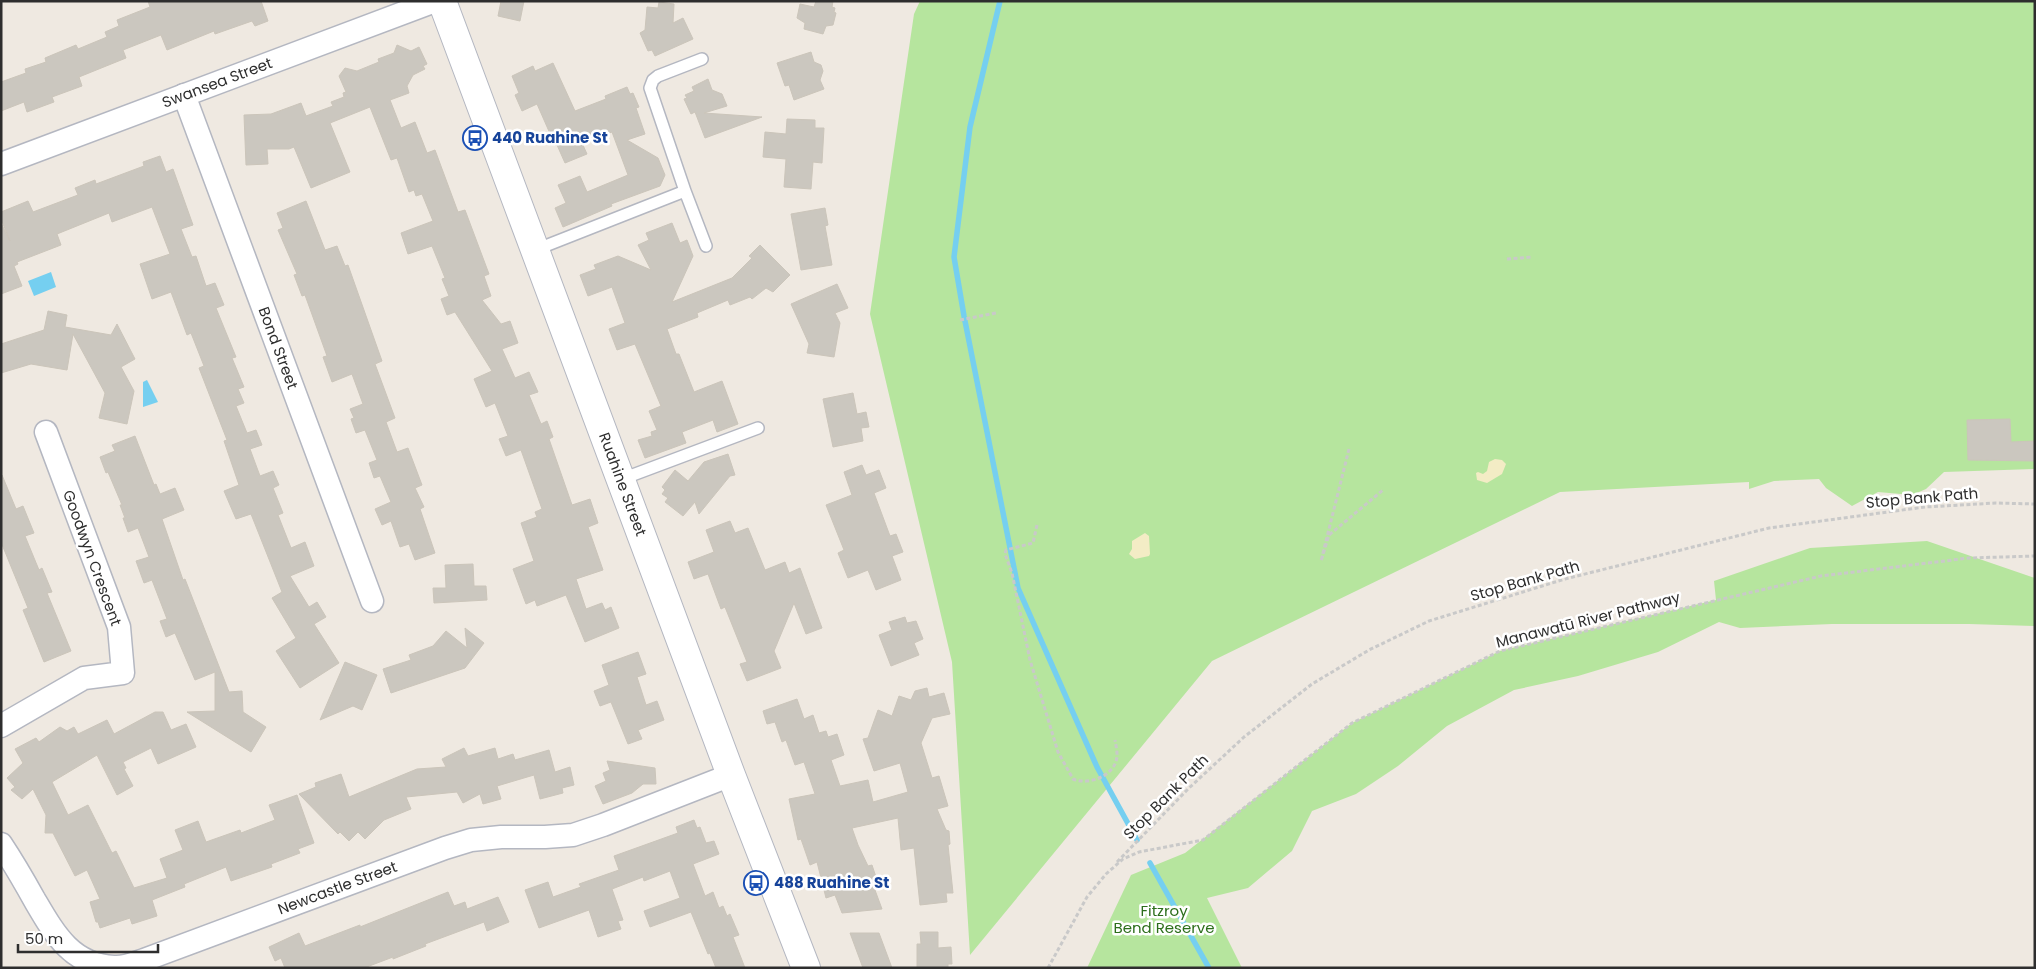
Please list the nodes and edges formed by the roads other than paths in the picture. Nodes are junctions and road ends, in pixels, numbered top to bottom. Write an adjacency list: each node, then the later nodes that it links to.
1 (435, 1): 4 (street, Swansea Street)
2 (442, 1): 8 (street, Ruahine Street)
3 (702, 59): 6 (lane)
4 (184, 95): 5 (street, Swansea Street); 12 (street, Bond Street)
5 (1, 164)
6 (685, 191): 7 (lane); 8 (lane)
7 (706, 246)
8 (535, 250): 11 (street, Ruahine Street)
9 (758, 428): 11 (lane)
10 (46, 432): 13 (street, Goodwyn Crescent)
11 (622, 479): 14 (street, Ruahine Street)
12 (372, 601)
13 (1, 726)
14 (731, 775): 15 (street, Newcastle Street); 16 (street, Ruahine Street)
15 (1, 844)
16 (806, 968)

